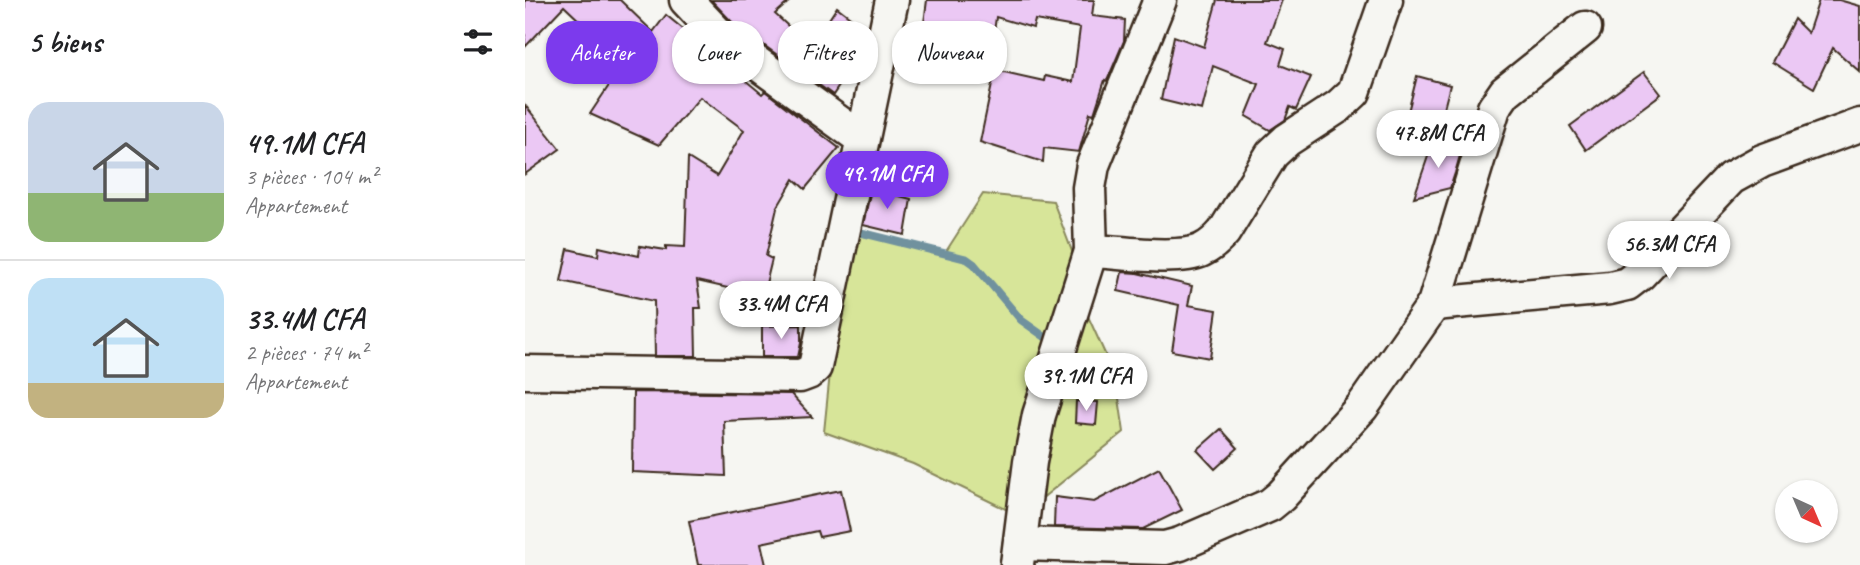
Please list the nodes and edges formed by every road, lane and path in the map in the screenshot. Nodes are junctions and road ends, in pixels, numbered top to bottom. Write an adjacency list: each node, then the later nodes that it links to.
1 (686, 0): 7 (street)
2 (892, 0): 7 (street)
3 (1160, 0): 8 (street)
4 (1386, 0): 8 (street)
5 (1585, 28): 9 (street)
6 (1860, 125): 9 (street)
7 (862, 139): 10 (street)
8 (1091, 251): 11 (street)
9 (1434, 304): 11 (street)
10 (525, 372)
11 (1019, 555)

